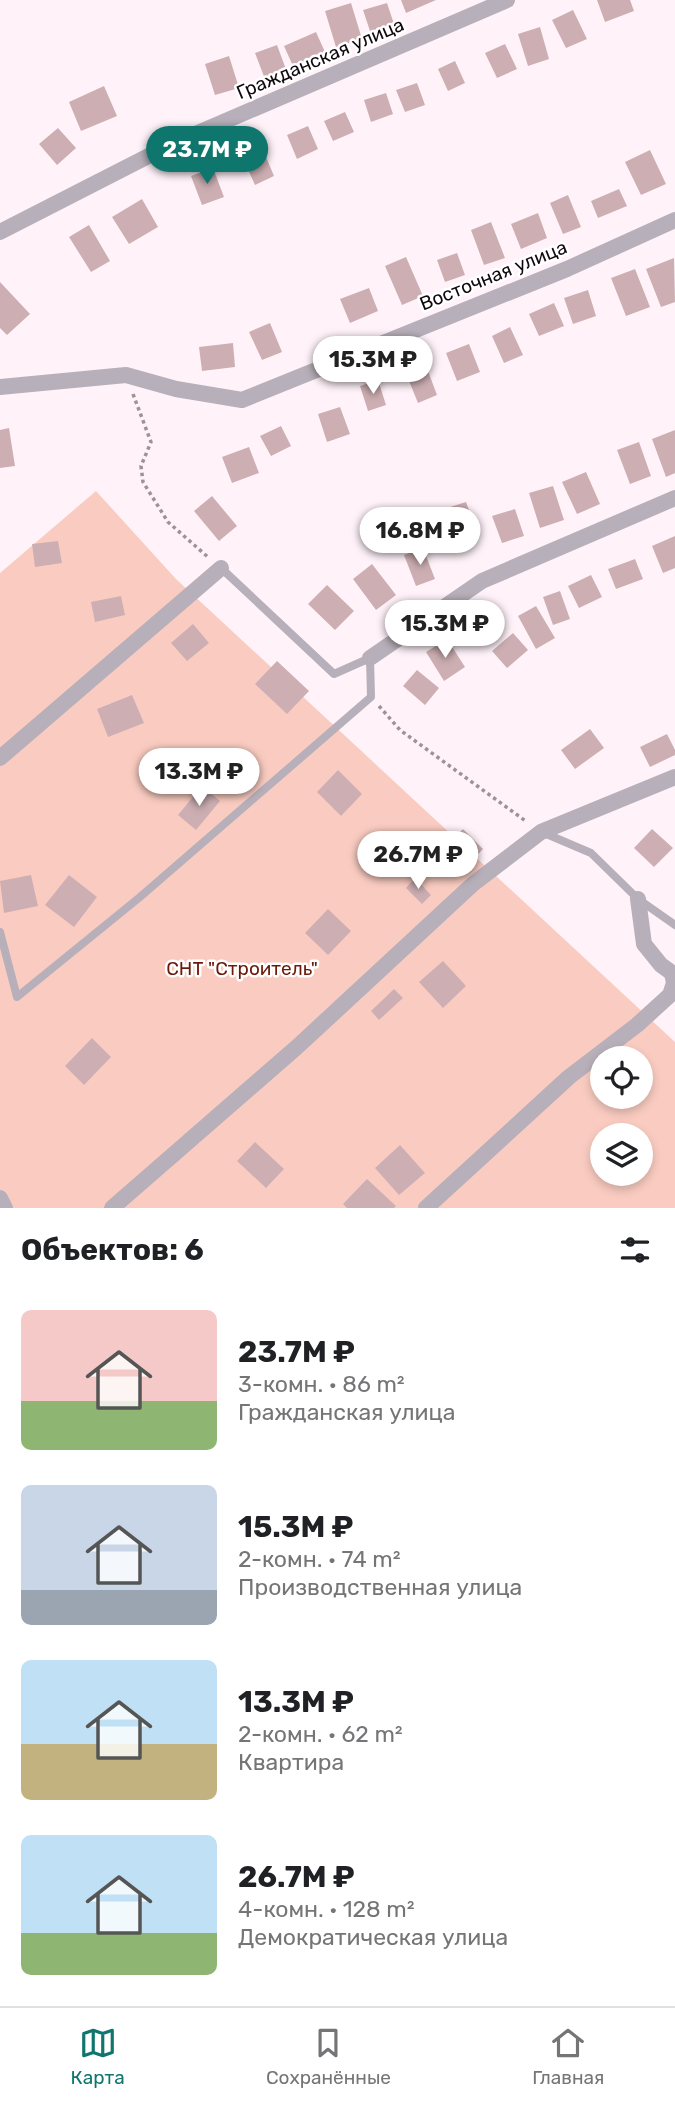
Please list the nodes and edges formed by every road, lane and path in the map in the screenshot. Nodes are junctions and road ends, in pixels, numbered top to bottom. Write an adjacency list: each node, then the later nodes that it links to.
1 (507, 0): 3 (street, Гражданская улица)
2 (675, 220): 4 (street, Восточная улица)
3 (0, 232)
4 (126, 375): 5 (street, Восточная улица); 7 (path)
5 (0, 387)
6 (675, 498): 8 (street)
7 (221, 568): 8 (lane); 10 (street)
8 (370, 658): 9 (lane)
9 (371, 696): 12 (path); 15 (lane)
10 (0, 758)
11 (675, 776): 12 (street)
12 (541, 832): 13 (lane); 18 (street)
13 (638, 899): 14 (lane); 19 (street)
14 (675, 925)
15 (0, 932)
16 (0, 1198): 17 (street)
17 (5, 1208)
18 (112, 1208)
19 (426, 1208)

